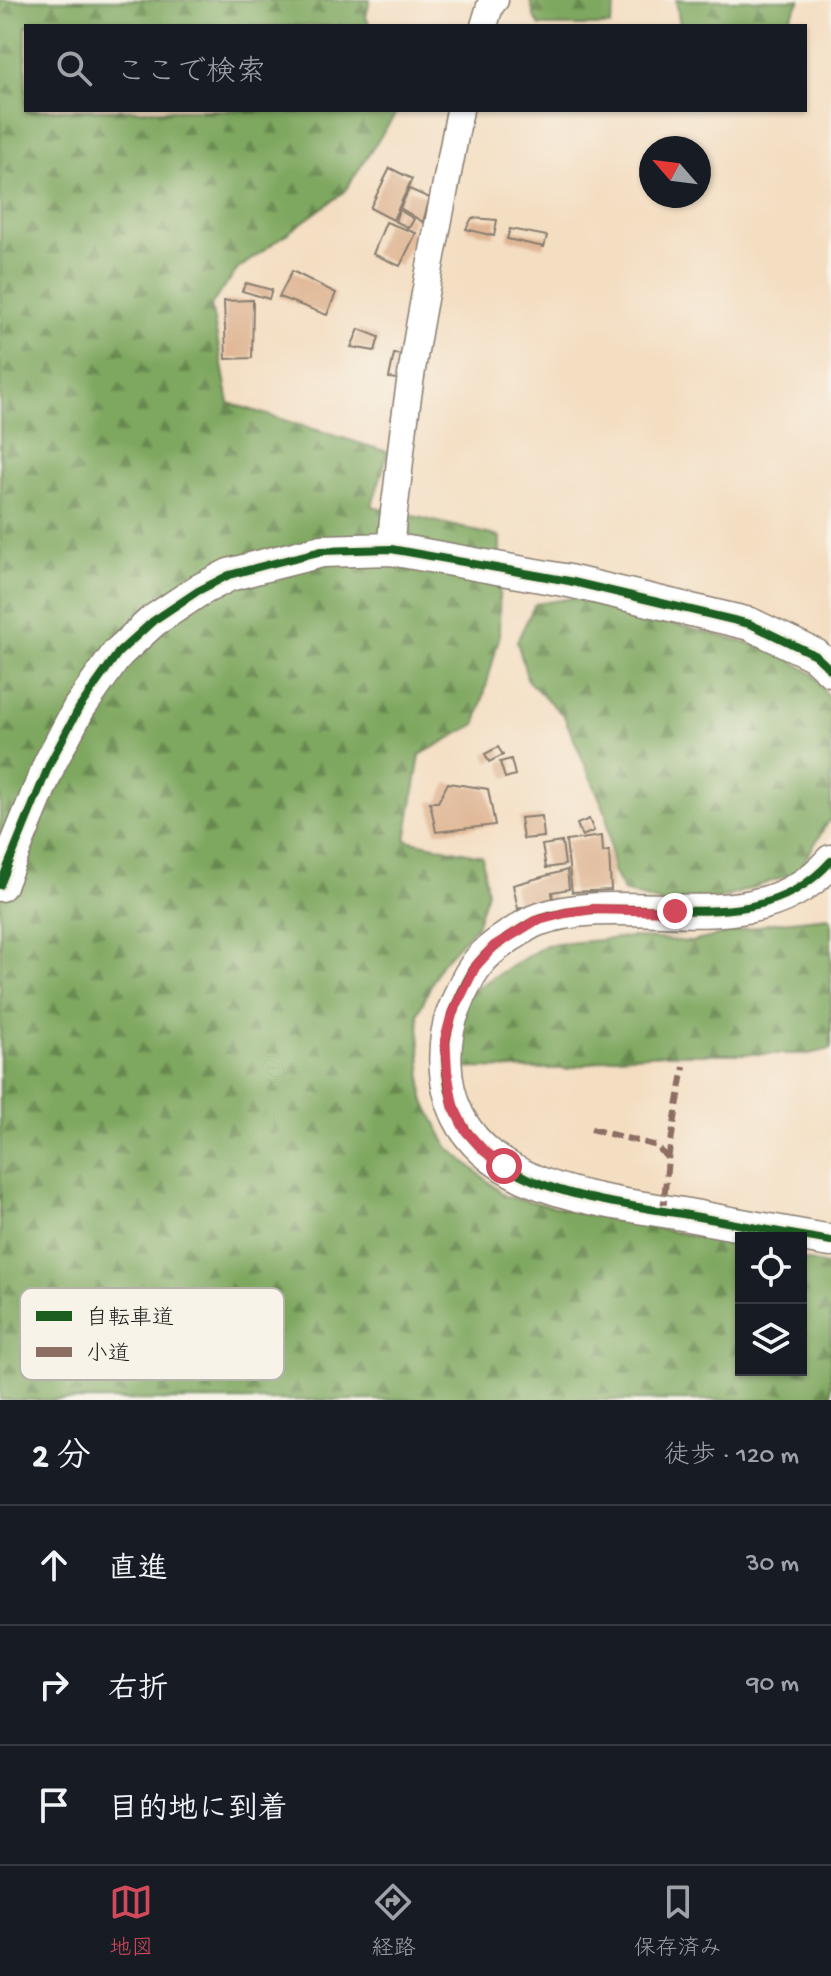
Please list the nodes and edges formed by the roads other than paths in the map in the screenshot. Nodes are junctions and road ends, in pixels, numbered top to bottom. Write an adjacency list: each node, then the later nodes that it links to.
1 (495, 0): 2 (street)
2 (485, 24)
3 (460, 112): 4 (street)
4 (391, 549): 5 (street); 7 (street)
5 (831, 670)
6 (831, 861): 8 (street)
7 (0, 885)
8 (831, 1241)

